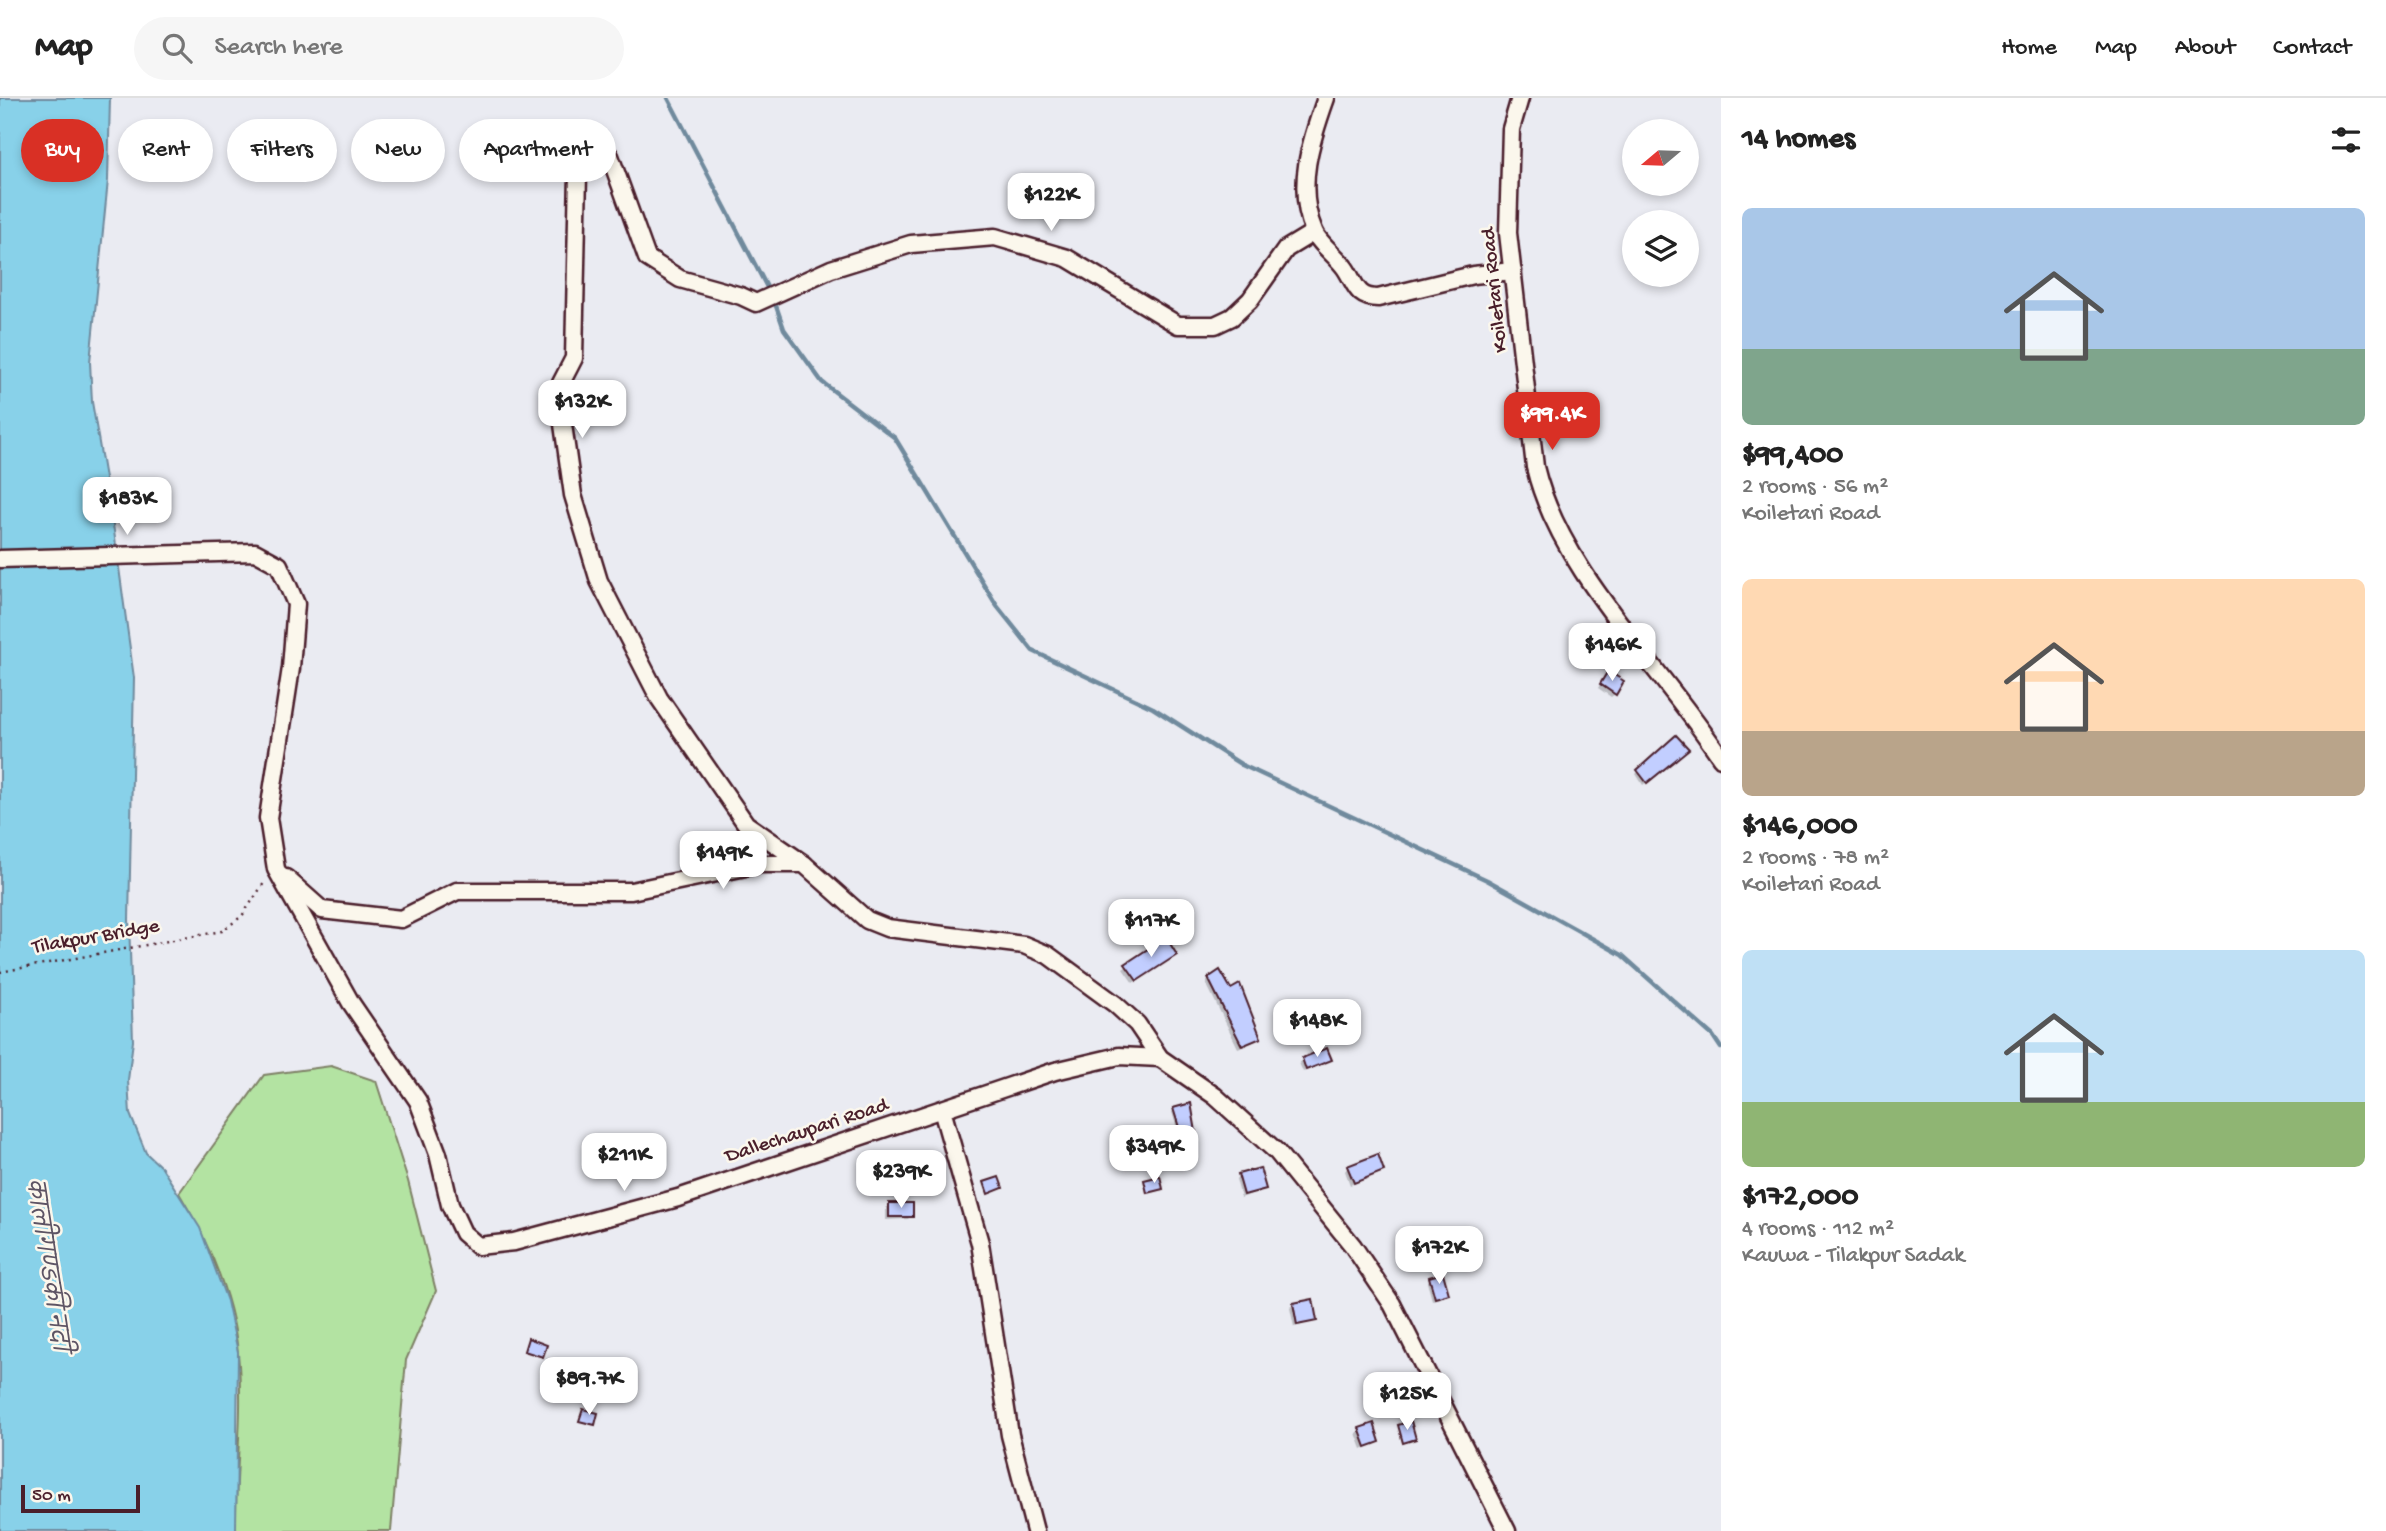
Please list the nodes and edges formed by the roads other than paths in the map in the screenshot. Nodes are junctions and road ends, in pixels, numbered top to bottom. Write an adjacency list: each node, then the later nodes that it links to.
1 (1326, 98): 3 (street)
2 (1520, 98): 4 (street, Koiletari Road)
3 (1314, 232): 4 (street); 7 (street)
4 (1513, 271): 6 (street, Koiletari Road)
5 (0, 559): 8 (street)
6 (1721, 758)
7 (804, 864): 8 (street); 9 (street)
8 (276, 869): 10 (street, Dallechaupari Road)
9 (1160, 1058): 10 (street, Dallechaupari Road); 12 (street)
10 (942, 1110): 11 (street)
11 (1035, 1531)
12 (1507, 1531)

